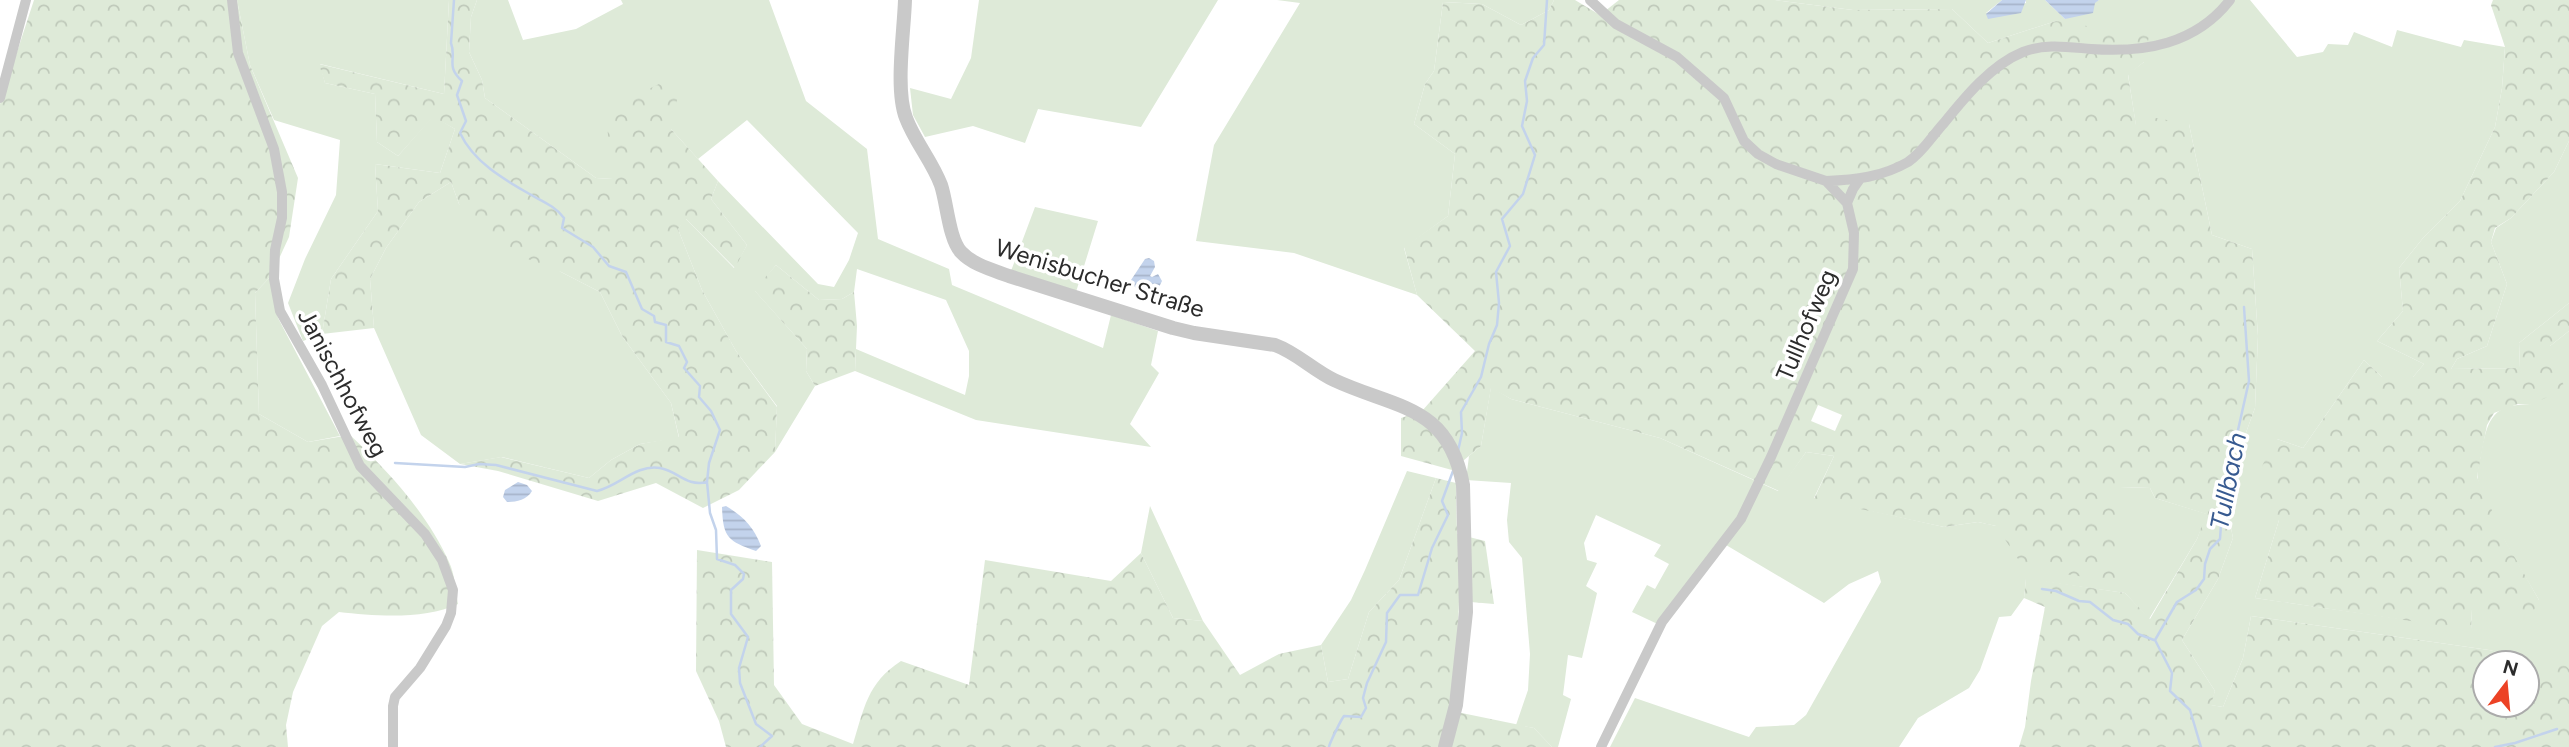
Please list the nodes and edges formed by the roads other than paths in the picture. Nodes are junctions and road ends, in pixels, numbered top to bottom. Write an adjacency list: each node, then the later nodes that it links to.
1 (26, 0): 6 (street)
2 (232, 0): 10 (street, Janischhofweg)
3 (905, 0): 11 (street, Wenisbucher Straße)
4 (1590, 0): 8 (street)
5 (2230, 0): 7 (street)
6 (0, 98)
7 (1860, 179): 8 (street); 9 (street)
8 (1826, 181): 9 (street)
9 (1847, 204): 12 (street, Tullhofweg)
10 (393, 747)
11 (1445, 747)
12 (1601, 747)

